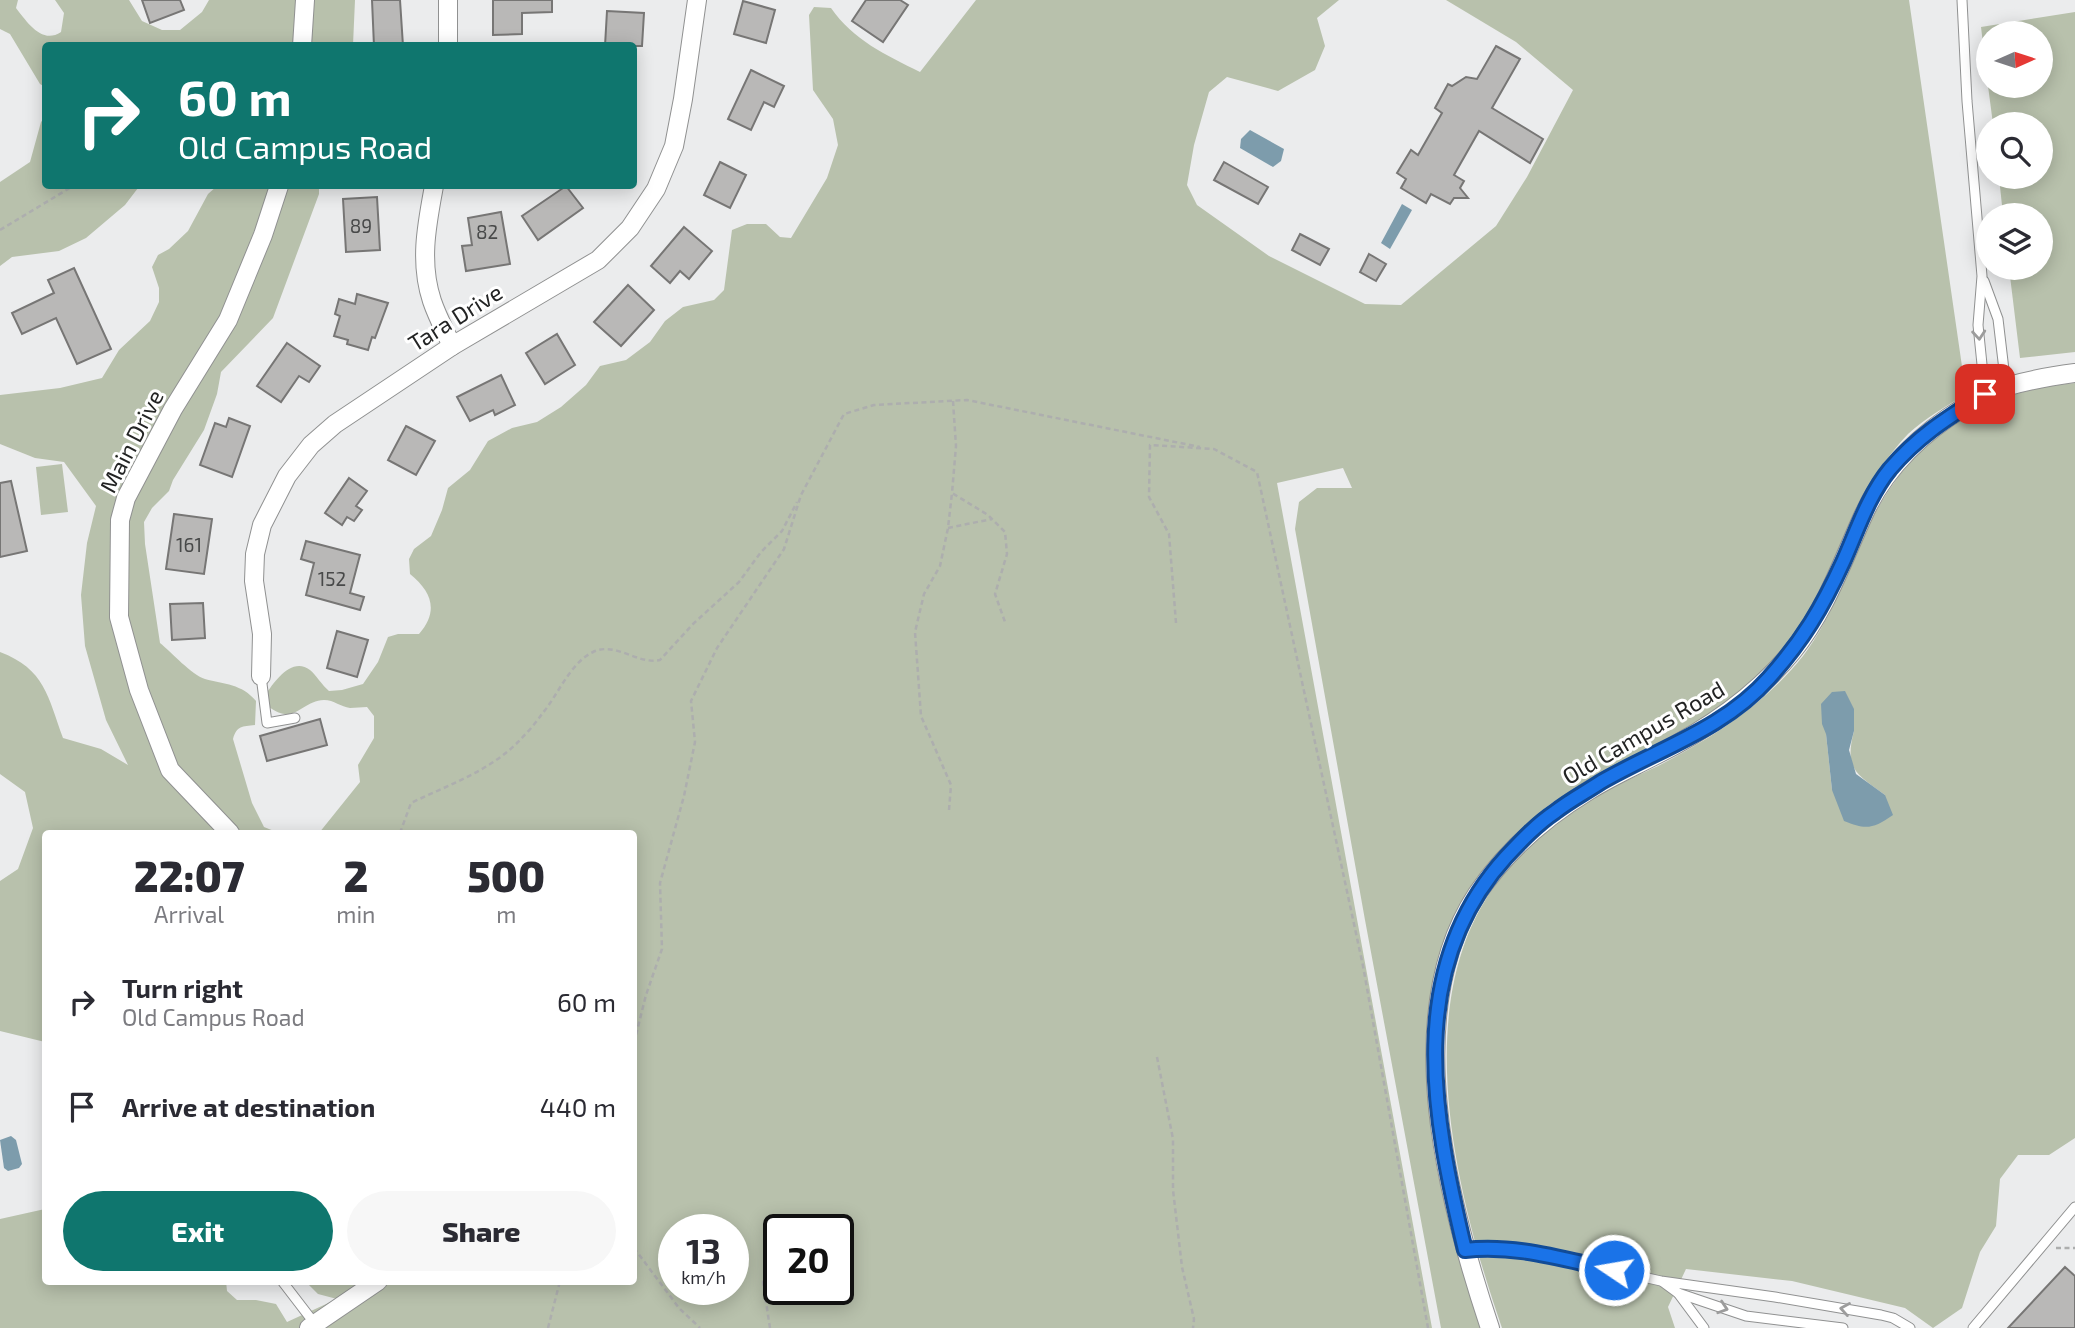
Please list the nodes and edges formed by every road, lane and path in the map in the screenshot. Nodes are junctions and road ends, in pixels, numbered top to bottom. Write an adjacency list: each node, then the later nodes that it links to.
1 (305, 0): 5 (street)
2 (448, 0): 6 (street)
3 (697, 0): 14 (street, Tara Drive)
4 (1962, 0): 10 (lane)
5 (302, 42)
6 (448, 42)
7 (69, 189): 11 (path)
8 (278, 189): 29 (street, Main Drive)
9 (433, 189): 14 (street)
10 (1976, 206)
11 (0, 230)
12 (1982, 280): 17 (lane, one-way to 17)
13 (1983, 280): 16 (lane)
14 (452, 346): 26 (street, Tara Drive)
15 (2075, 373): 16 (street, Old Campus Road)
16 (2006, 387): 17 (street, Old Campus Road)
17 (1985, 394): 34 (street, Old Campus Road)
18 (954, 401): 19 (path); 20 (path); 21 (path)
19 (1214, 449): 25 (path); 47 (path)
20 (952, 493): 22 (path); 23 (path)
21 (801, 496): 30 (path); 31 (path)
22 (992, 519): 23 (path); 24 (path)
23 (948, 528): 28 (path)
24 (1005, 622)
25 (1176, 623)
26 (261, 676): 27 (lane)
27 (295, 718)
28 (949, 810)
29 (227, 830)
30 (401, 830)
31 (637, 1031)
32 (1157, 1057): 46 (path)
33 (2075, 1208): 52 (lane)
34 (1465, 1250): 36 (lane); 48 (street, Old Campus Road)
35 (637, 1252): 44 (path)
36 (1661, 1281): 40 (lane); 51 (lane, one-way to 36)
37 (285, 1285): 42 (lane)
38 (372, 1285): 42 (street)
39 (559, 1285): 43 (path)
40 (1678, 1293): 49 (lane); 50 (lane, one-way to 50)
41 (766, 1305): 45 (path)
42 (312, 1326)
43 (548, 1328)
44 (700, 1328)
45 (770, 1328)
46 (1193, 1328)
47 (1428, 1328)
48 (1490, 1328)
49 (1703, 1328)
50 (1843, 1328)
51 (1910, 1328)
52 (1973, 1328)

